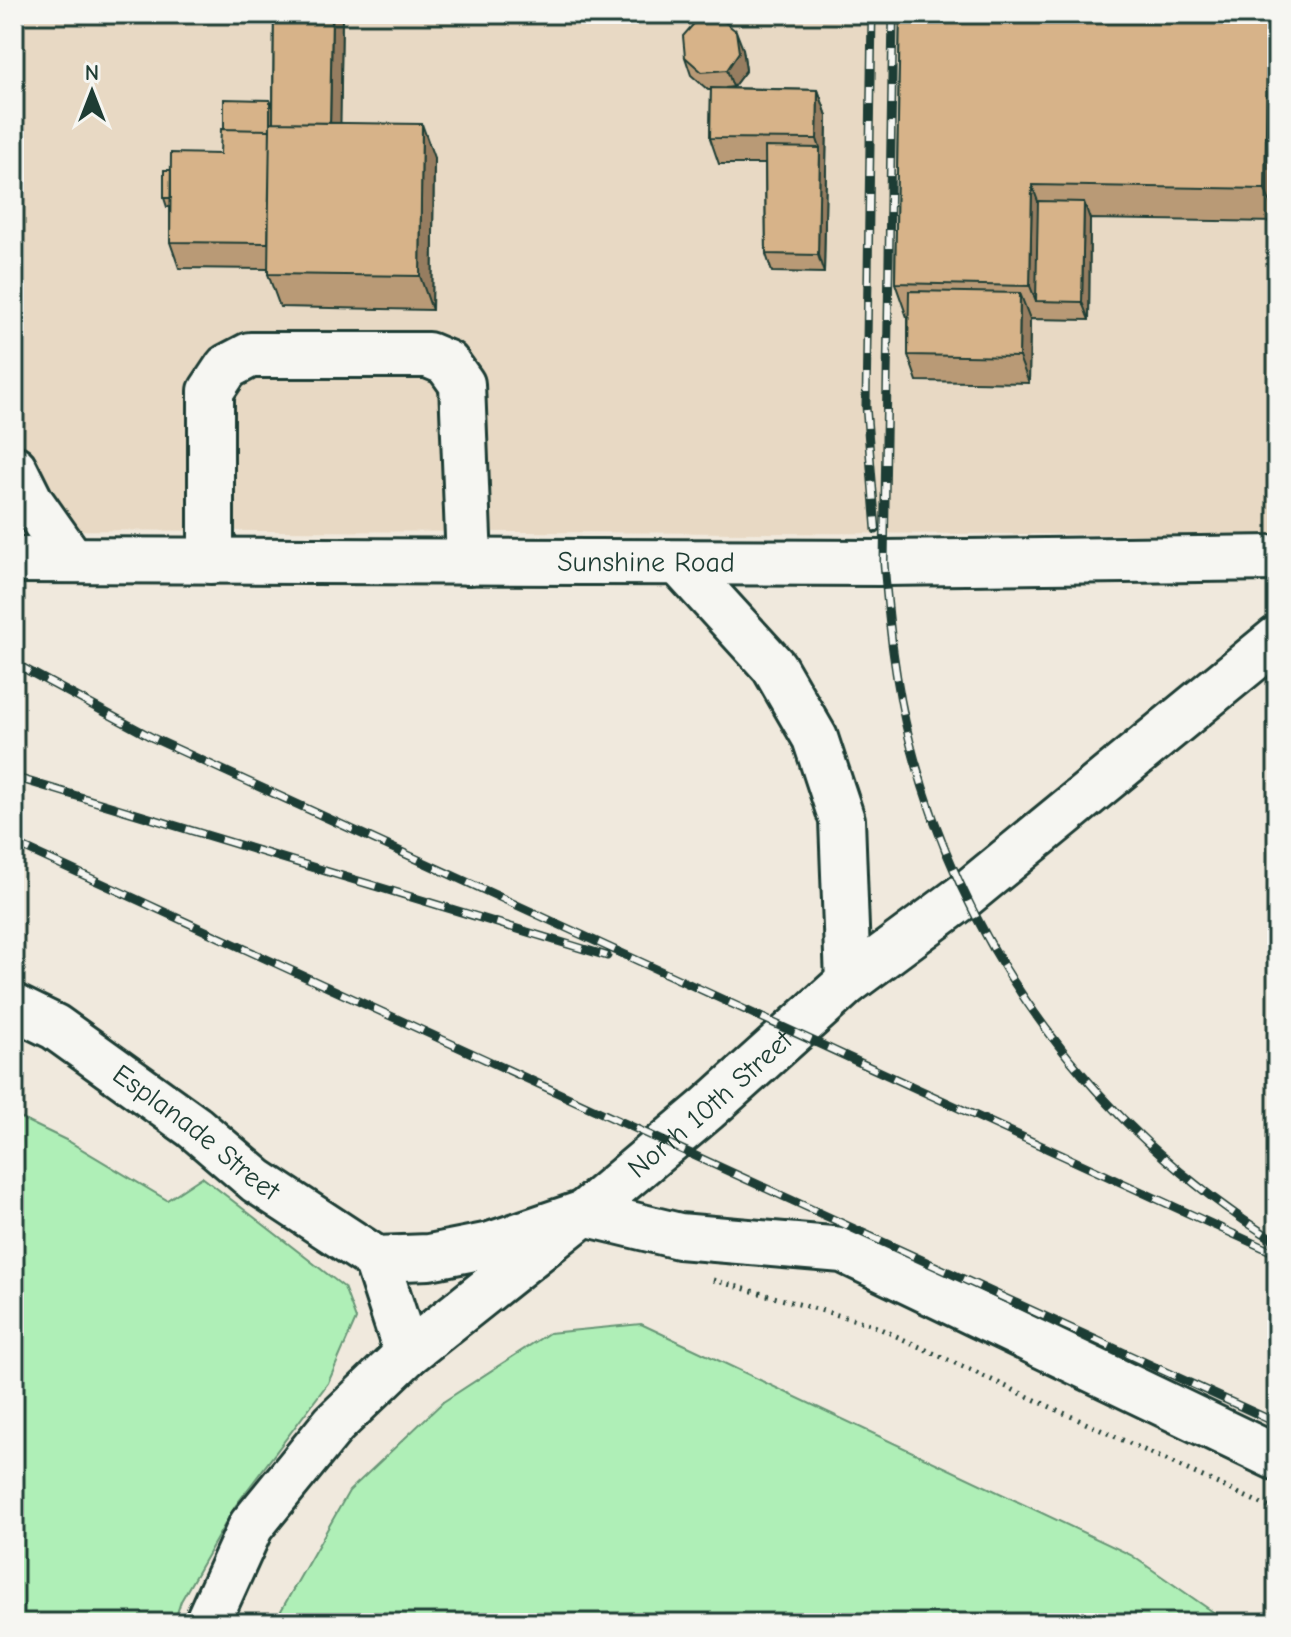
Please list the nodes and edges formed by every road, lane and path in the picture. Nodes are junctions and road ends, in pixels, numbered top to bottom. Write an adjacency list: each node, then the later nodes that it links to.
1 (14, 468): 4 (street)
2 (1277, 558): 7 (street, Sunshine Road)
3 (14, 560): 4 (street, Sunshine Road)
4 (72, 560): 5 (street, Sunshine Road)
5 (211, 561): 6 (street, Sunshine Road); 6 (street)
6 (469, 562): 7 (street, Sunshine Road)
7 (679, 563): 9 (street)
8 (1277, 639): 9 (street, North 10th Street)
9 (848, 982): 11 (street, North 10th Street)
10 (14, 1007): 12 (street, Esplanade Street)
11 (584, 1213): 12 (street); 14 (street, North 10th Street); 15 (street)
12 (376, 1259): 14 (street)
13 (698, 1275): 16 (path)
14 (407, 1354): 17 (street, North 10th Street)
15 (1277, 1458)
16 (1277, 1511)
17 (207, 1623)

